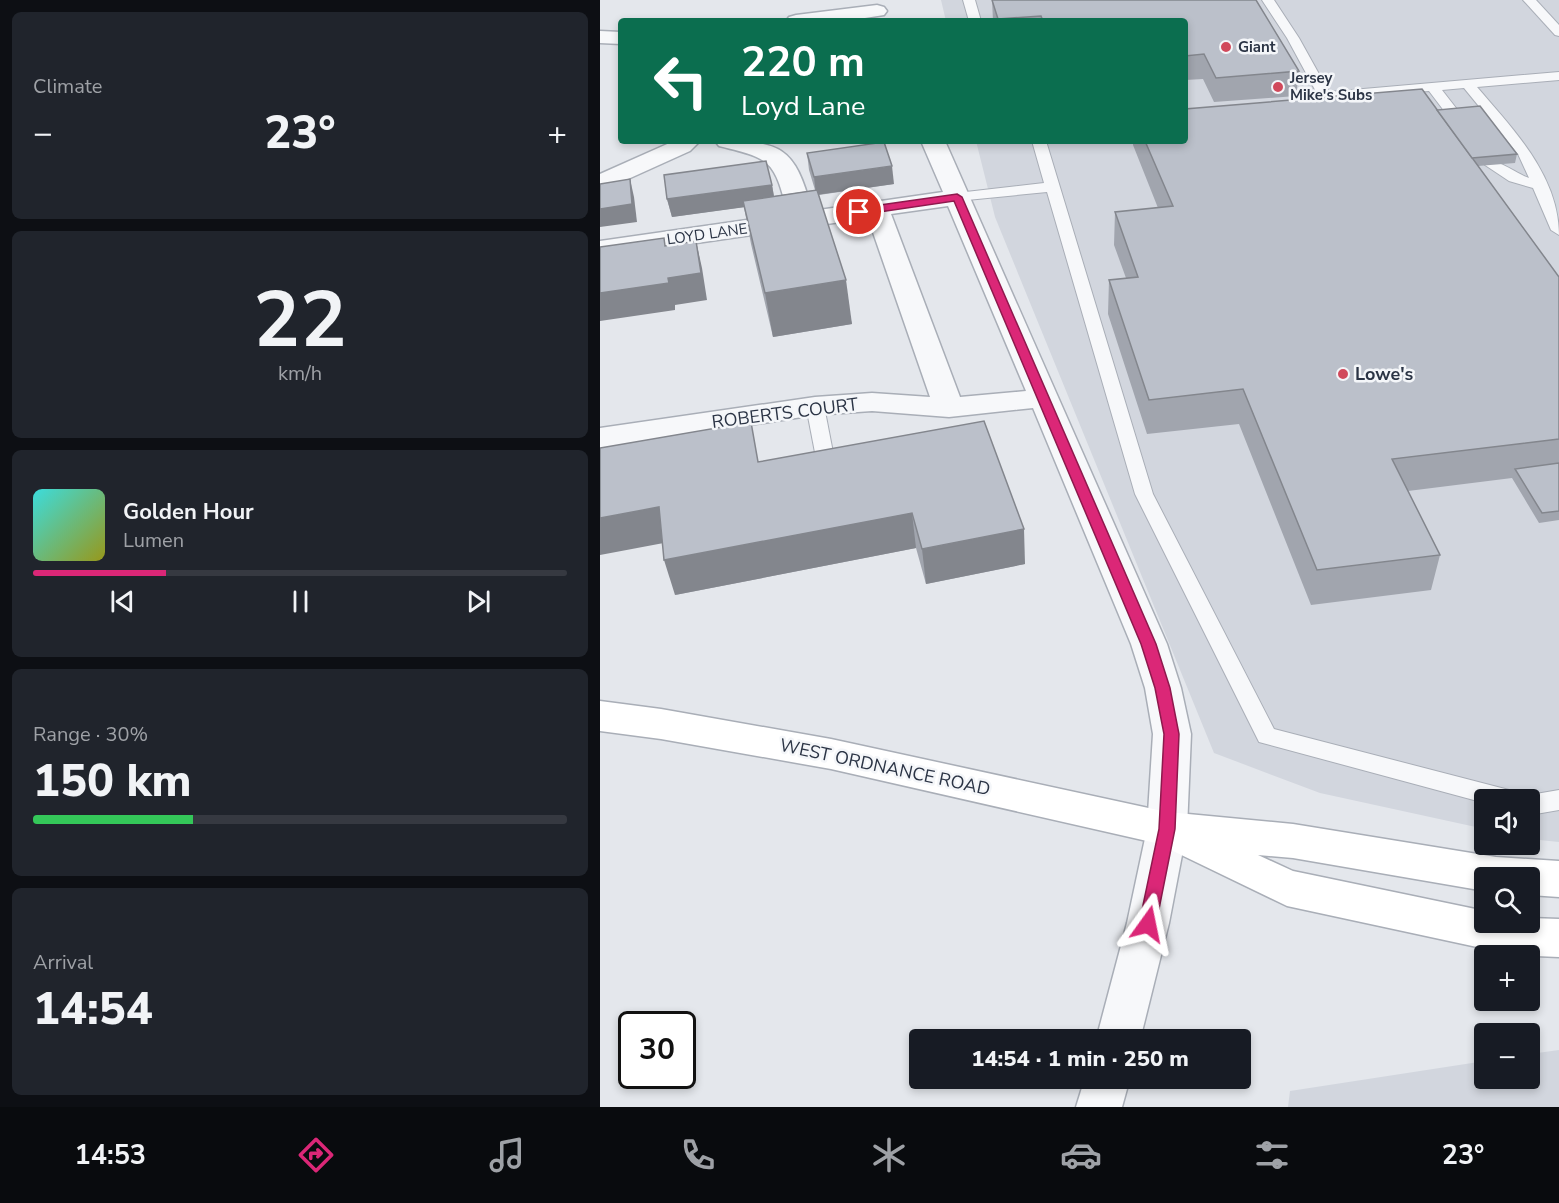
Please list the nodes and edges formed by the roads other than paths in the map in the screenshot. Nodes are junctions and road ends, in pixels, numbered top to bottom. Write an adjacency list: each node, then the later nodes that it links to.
1 (969, 0): 6 (lane)
2 (1268, 0): 12 (lane)
3 (1529, 0): 7 (lane)
4 (877, 11): 5 (street)
5 (820, 18)
6 (974, 18)
7 (1559, 32)
8 (600, 37): 9 (street)
9 (618, 38)
10 (1559, 76): 11 (lane)
11 (1468, 84): 12 (lane); 20 (lane)
12 (1433, 87): 13 (lane)
13 (1456, 117)
14 (684, 144): 19 (street)
15 (738, 144): 24 (street)
16 (934, 144): 22 (street)
17 (1040, 144): 21 (lane)
18 (1492, 165): 20 (lane)
19 (608, 179)
20 (1539, 184): 25 (lane)
21 (1052, 187): 22 (lane); 33 (lane)
22 (957, 197): 23 (street, LOYD LANE); 27 (street)
23 (877, 209): 24 (street, LOYD LANE); 29 (street)
24 (802, 220): 26 (street, LOYD LANE)
25 (1559, 230)
26 (600, 249)
27 (1042, 398): 29 (street, ROBERTS COURT); 36 (street)
28 (815, 406): 29 (street, ROBERTS COURT); 30 (street, ROBERTS COURT); 31 (lane)
29 (949, 408)
30 (600, 438)
31 (827, 468)
32 (600, 716): 36 (main road, WEST ORDNANCE ROAD)
33 (1474, 791)
34 (1559, 800): 35 (lane)
35 (1540, 803)
36 (1167, 829): 37 (main road, WEST ORDNANCE ROAD); 38 (main road, WEST ORDNANCE ROAD); 39 (street)
37 (1559, 879)
38 (1559, 938)
39 (1121, 1029)

